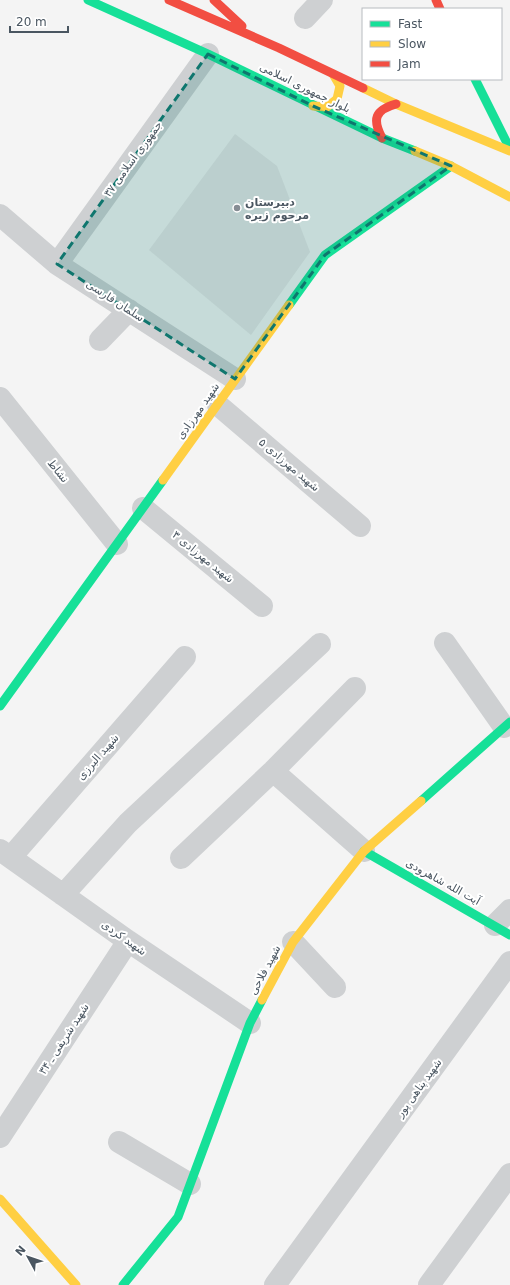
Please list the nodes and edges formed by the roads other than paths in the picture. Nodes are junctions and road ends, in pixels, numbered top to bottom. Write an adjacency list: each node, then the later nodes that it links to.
1 (88, 0): 7 (street, بلوار جمهوری اسلامی)
2 (169, 0): 6 (street)
3 (214, 0): 6 (street)
4 (322, 0): 5 (street)
5 (305, 18)
6 (255, 38): 8 (street)
7 (208, 54): 11 (street, بلوار جمهوری اسلامی); 17 (street, جمهوری اسلامی ۳۷)
8 (333, 74): 10 (street); 11 (street)
9 (475, 80): 13 (street)
10 (396, 104): 12 (street); 13 (street)
11 (314, 106): 12 (street, بلوار جمهوری اسلامی)
12 (382, 138): 14 (street, بلوار جمهوری اسلامی)
13 (510, 150)
14 (451, 166): 15 (street, بلوار جمهوری اسلامی); 20 (street, شهید مهرزادی)
15 (510, 197)
16 (0, 215): 17 (street, سلمان فارسی)
17 (57, 264): 18 (street, سلمان فارسی)
18 (129, 310): 19 (street); 20 (street, سلمان فارسی)
19 (100, 340)
20 (235, 379): 22 (street, شهید مهرزادی)
21 (0, 398): 25 (street, نشاط)
22 (218, 405): 23 (street, شهید مهرزادی); 24 (street, شهید مهرزادی ۵)
23 (143, 508): 25 (street, شهید مهرزادی); 26 (street, شهید مهرزادی ۳)
24 (360, 526)
25 (117, 544): 31 (street, شهید مهرزادی)
26 (262, 606)
27 (445, 643): 32 (street)
28 (320, 644): 37 (street)
29 (185, 657): 35 (street, شهید البرزی)
30 (355, 688): 33 (street)
31 (0, 706)
32 (507, 725): 34 (street, شهید فلاحی)
33 (273, 771): 34 (street); 36 (street)
34 (364, 851): 38 (street, آیت الله شاهرودی); 40 (street, شهید فلاحی)
35 (6, 854): 37 (street, شهید کردی)
36 (181, 858)
37 (63, 894): 39 (street, شهید کردی)
38 (505, 923)
39 (128, 940): 43 (street, شهید کردی); 44 (street, شهید شریفی ـ ۳۴)
40 (294, 942): 42 (street); 43 (street, شهید فلاحی)
41 (510, 962): 51 (street, شهید پناهی پور)
42 (335, 987)
43 (250, 1023): 47 (street, شهید فلاحی)
44 (0, 1137)
45 (119, 1142): 47 (street)
46 (510, 1174): 52 (street)
47 (190, 1184): 50 (street, شهید فلاحی)
48 (0, 1200): 49 (street)
49 (76, 1285)
50 (123, 1285)
51 (275, 1285)
52 (429, 1285)

